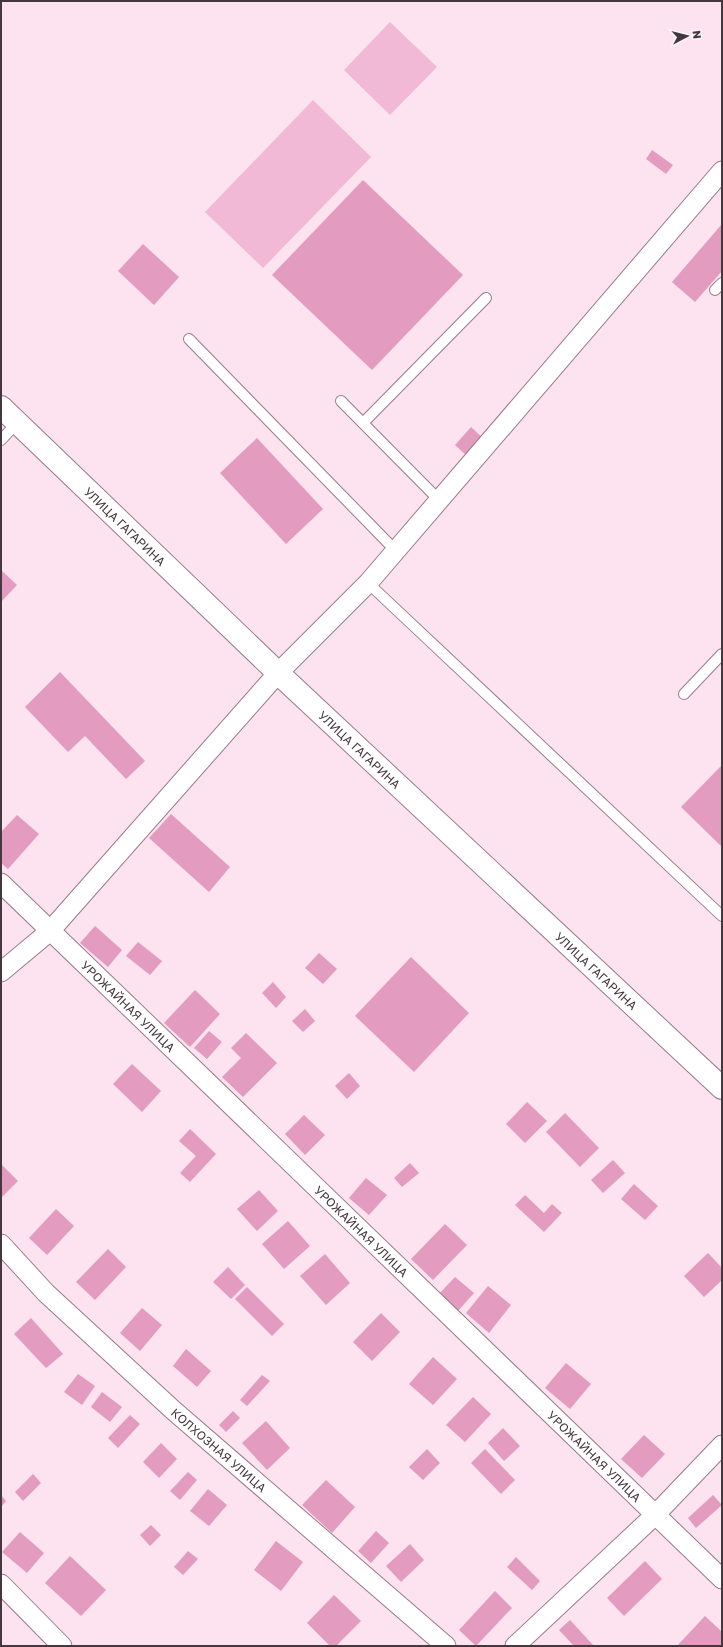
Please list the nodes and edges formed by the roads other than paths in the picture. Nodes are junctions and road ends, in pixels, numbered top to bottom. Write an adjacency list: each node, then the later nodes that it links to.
1 (722, 171): 9 (street)
2 (486, 298): 7 (lane)
3 (189, 339): 10 (lane)
4 (342, 401): 7 (lane)
5 (1, 407): 6 (main road, УЛИЦА ГАГАРИНА)
6 (17, 423): 8 (lane); 13 (main road, УЛИЦА ГАГАРИНА)
7 (364, 423): 9 (lane)
8 (1, 440)
9 (439, 500): 10 (street)
10 (396, 551): 11 (street)
11 (368, 583): 13 (street); 16 (lane)
12 (722, 654): 14 (lane)
13 (278, 673): 17 (street); 19 (main road, УЛИЦА ГАГАРИНА)
14 (684, 694)
15 (1, 883): 17 (street, УРОЖАЙНАЯ УЛИЦА)
16 (722, 916)
17 (50, 930): 18 (street); 22 (street, УРОЖАЙНАЯ УЛИЦА)
18 (1, 972)
19 (722, 1088)
20 (1, 1244): 26 (street, КОЛХОЗНАЯ УЛИЦА)
21 (722, 1445): 22 (street)
22 (655, 1515): 23 (street, УРОЖАЙНАЯ УЛИЦА); 27 (street)
23 (722, 1579)
24 (1, 1584): 25 (street)
25 (62, 1646)
26 (446, 1646)
27 (515, 1646)

